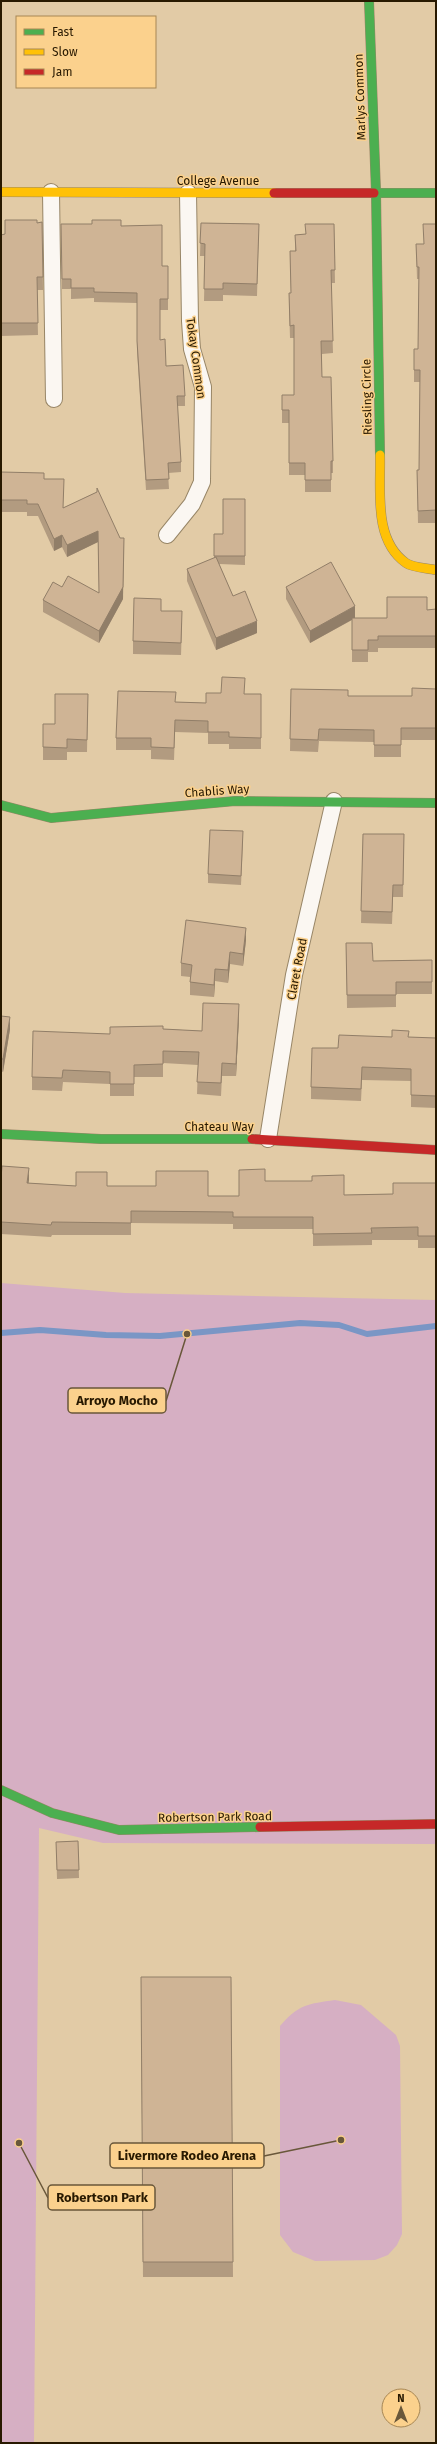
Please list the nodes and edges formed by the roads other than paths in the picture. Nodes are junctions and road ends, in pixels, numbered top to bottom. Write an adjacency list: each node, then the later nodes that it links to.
1 (369, 1): 4 (street, Marlys Common)
2 (1, 192): 3 (street, College Avenue)
3 (51, 192): 5 (street, College Avenue); 7 (street)
4 (376, 192): 5 (street, College Avenue); 6 (street, College Avenue); 9 (street, Riesling Circle)
5 (188, 193): 8 (street, Tokay Common)
6 (436, 193)
7 (54, 399)
8 (167, 535)
9 (436, 570)
10 (334, 800): 11 (street, Chablis Way); 12 (street, Chablis Way); 14 (street, Claret Road)
11 (436, 802)
12 (1, 805)
13 (1, 1134): 14 (street, Chateau Way)
14 (268, 1139): 15 (street, Chateau Way)
15 (436, 1150)
16 (1, 1790): 17 (street, Robertson Park Road)
17 (436, 1824)

